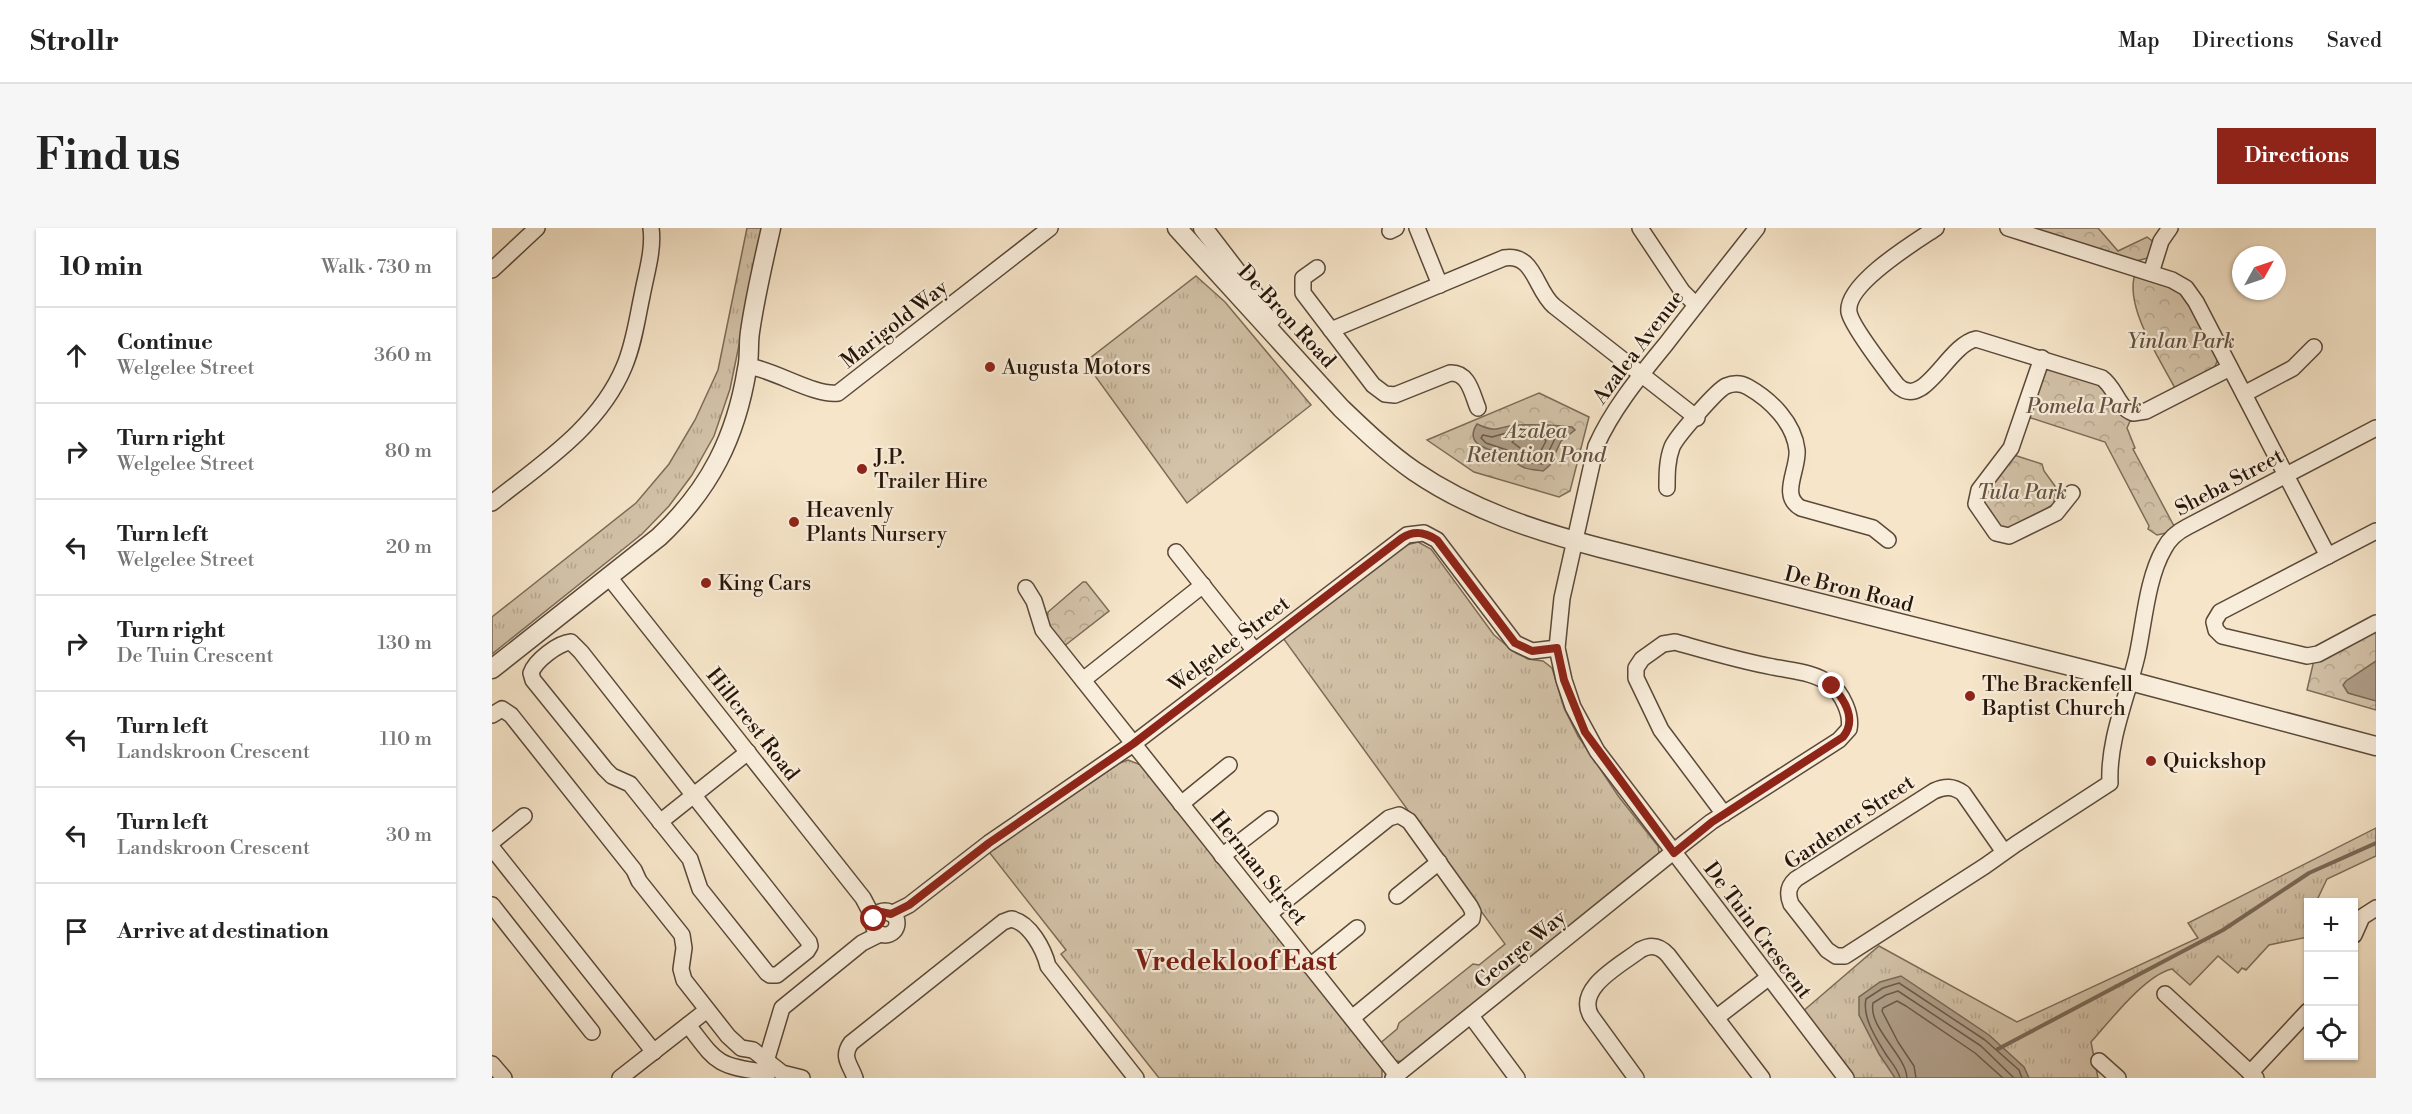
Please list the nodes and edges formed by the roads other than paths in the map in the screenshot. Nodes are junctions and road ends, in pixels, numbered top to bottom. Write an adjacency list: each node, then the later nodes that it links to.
1 (537, 228): 15 (street)
2 (651, 228): 33 (street)
3 (771, 228): 22 (street)
4 (783, 228): 22 (street)
5 (1050, 228): 22 (street, Marigold Way)
6 (1177, 228): 26 (street, De Bron Road)
7 (1203, 228): 26 (street, De Bron Road)
8 (1417, 228): 17 (street)
9 (1640, 228): 18 (street)
10 (1758, 228): 18 (street, Azalea Avenue)
11 (1936, 228): 21 (street)
12 (2008, 228): 16 (street)
13 (2170, 228): 16 (street)
14 (1317, 268): 19 (street)
15 (492, 270)
16 (2151, 273): 23 (street)
17 (1440, 285): 19 (street); 24 (street)
18 (1696, 305): 24 (street, Azalea Avenue)
19 (1331, 330): 27 (street)
20 (2314, 346): 25 (street)
21 (2042, 358): 23 (street); 32 (street)
22 (748, 366): 39 (street)
23 (2230, 368): 25 (street)
24 (1641, 375): 28 (street); 36 (street, Azalea Avenue)
25 (2244, 394): 30 (street)
26 (1341, 408): 36 (street, De Bron Road)
27 (1478, 408)
28 (1697, 418): 31 (street); 35 (street)
29 (2376, 428): 30 (street, Sheba Street)
30 (2286, 475): 38 (street); 47 (street, Sheba Street)
31 (1667, 488)
32 (2072, 493)
33 (492, 503)
34 (2376, 531): 38 (street)
35 (1888, 540)
36 (1574, 541): 43 (street, De Tuin Crescent); 47 (street, De Bron Road)
37 (1176, 552): 40 (street)
38 (2328, 556): 42 (street)
39 (609, 577): 45 (street); 51 (street, Hillcrest Road)
40 (1203, 585): 44 (street); 46 (street)
41 (1026, 588): 46 (street, Herman Street)
42 (2376, 623)
43 (1557, 648): 44 (street, Welgelee Street); 62 (street, De Tuin Crescent)
44 (1255, 651): 49 (street, Welgelee Street)
45 (492, 669)
46 (1083, 680): 49 (street, Herman Street)
47 (2130, 681): 50 (street, De Bron Road); 61 (street, Gardener Street)
48 (492, 715): 75 (street)
49 (1133, 744): 54 (street, Herman Street); 69 (street, Welgelee Street)
50 (2376, 746)
51 (748, 752): 53 (street); 69 (street, Hillcrest Road)
52 (1229, 765): 54 (street)
53 (694, 795): 58 (street); 58 (street); 58 (street)
54 (1181, 804): 63 (street, Herman Street)
55 (1724, 814): 55 (street, George Way); 62 (street, George Way)
56 (524, 816): 59 (street)
57 (1270, 819): 63 (street)
58 (660, 822)
59 (492, 842)
60 (492, 848): 82 (street)
61 (2004, 852): 61 (street, Gardener Street)
62 (1674, 853): 73 (street, De Tuin Crescent); 76 (street, George Way)
63 (1222, 856): 68 (street, Herman Street)
64 (1438, 862): 65 (street); 68 (street); 78 (street)
65 (1397, 896)
66 (492, 905): 81 (street)
67 (2376, 908): 70 (street)
68 (1269, 914): 72 (street, Herman Street)
69 (883, 922): 85 (street, Welgelee Street)
70 (2358, 926)
71 (1357, 928): 72 (street)
72 (1310, 966): 78 (street, Herman Street)
73 (1768, 978): 79 (street); 96 (street, De Tuin Crescent)
74 (2165, 994): 86 (street)
75 (707, 1010): 80 (street); 85 (street)
76 (1471, 1016): 87 (street, George Way); 93 (street)
77 (2304, 1016): 86 (street)
78 (1352, 1018): 87 (street, Herman Street)
79 (1716, 1018): 94 (street); 95 (street)
80 (687, 1025): 82 (street); 85 (street)
81 (592, 1032)
82 (654, 1052): 89 (street)
83 (2100, 1061): 97 (street)
84 (492, 1064): 88 (street)
85 (764, 1072): 90 (street)
86 (2253, 1075)
87 (1395, 1076)
88 (504, 1078)
89 (620, 1078)
90 (802, 1078)
91 (855, 1078): 92 (street)
92 (1136, 1078)
93 (1517, 1078)
94 (1636, 1078)
95 (1762, 1078)
96 (1846, 1078)
97 (2118, 1078)

